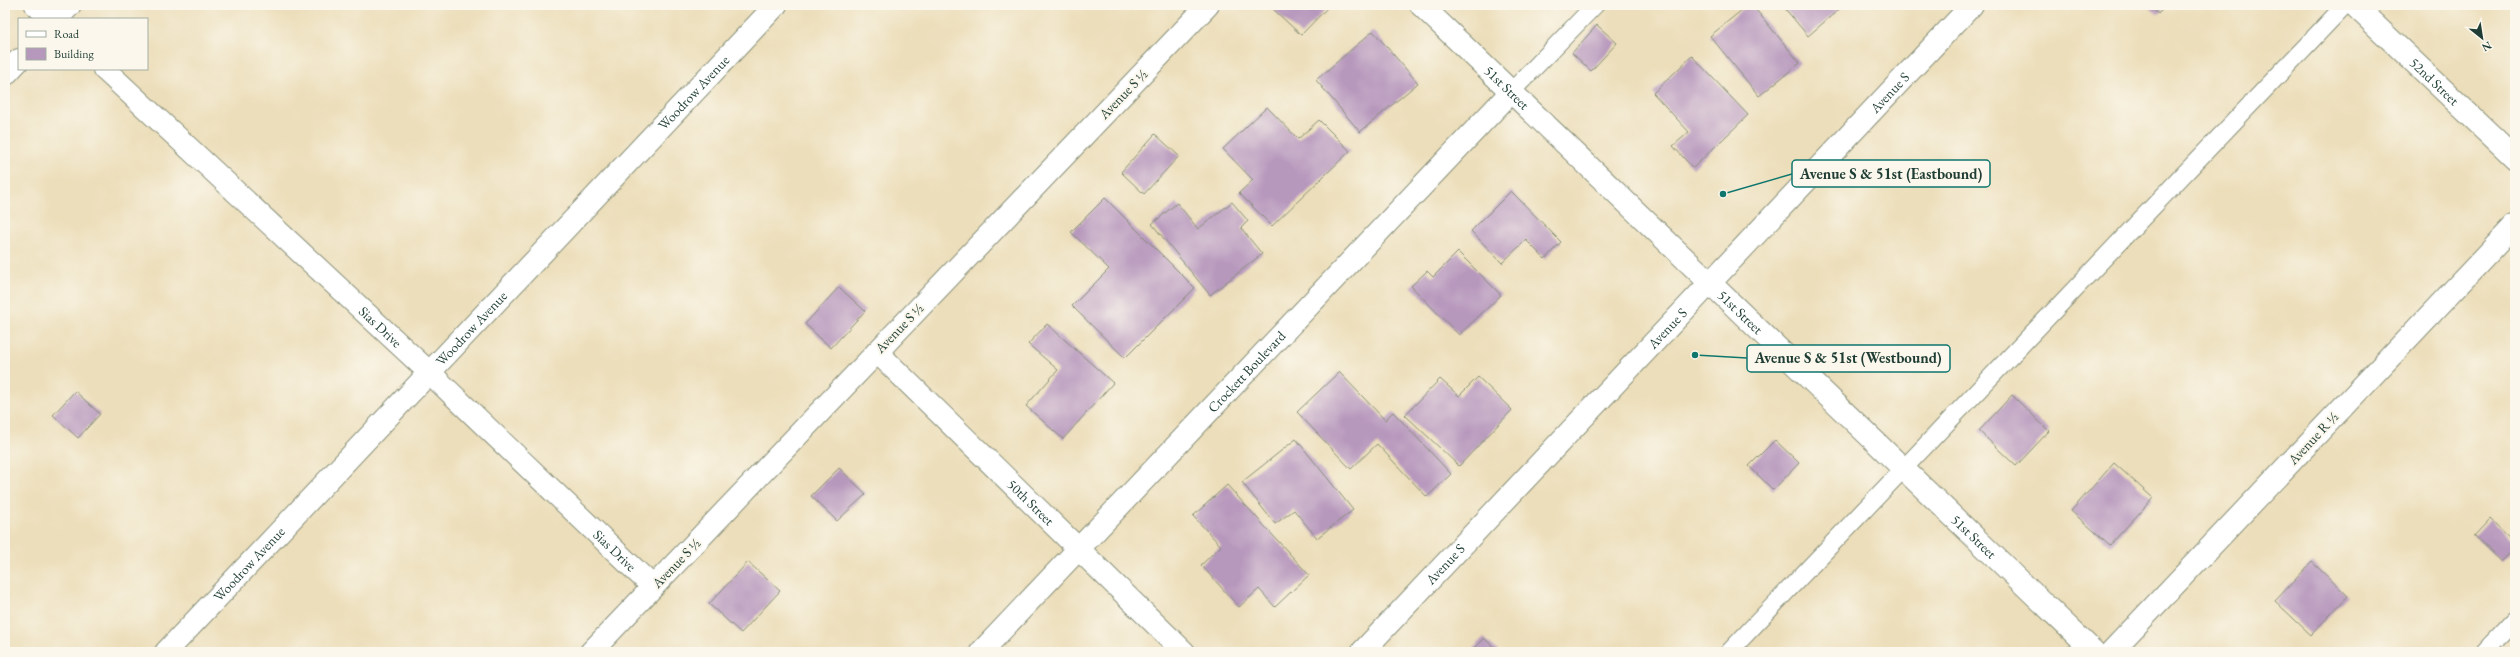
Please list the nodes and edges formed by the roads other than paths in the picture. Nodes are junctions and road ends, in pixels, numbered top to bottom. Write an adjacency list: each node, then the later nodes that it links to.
1 (36, 5): 10 (street)
2 (70, 5): 11 (street)
3 (776, 5): 20 (street, Woodrow Avenue)
4 (1208, 5): 19 (street, Avenue S ½)
5 (1421, 5): 15 (street, 51st Street)
6 (1595, 5): 15 (lane)
7 (1972, 5): 18 (street, Avenue S)
8 (2345, 5): 21 (lane)
9 (2354, 5): 16 (street, 52nd Street)
10 (50, 18)
11 (58, 18)
12 (18, 61): 14 (street)
13 (105, 70): 20 (street, Sias Drive)
14 (5, 75)
15 (1512, 92): 18 (street, 51st Street); 22 (street, Crockett Boulevard)
16 (2515, 158)
17 (2515, 225): 32 (street, Avenue R ½)
18 (1710, 283): 21 (street, 51st Street); 29 (street, Avenue S)
19 (877, 352): 22 (street, 50th Street); 23 (street, Avenue S ½)
20 (430, 373): 23 (street, Sias Drive); 25 (street, Woodrow Avenue)
21 (1904, 469): 30 (lane); 31 (street, 51st Street)
22 (1079, 549): 27 (street, Crockett Boulevard); 28 (street, 50th Street)
23 (653, 587): 26 (street, Avenue S ½)
24 (2515, 619): 33 (lane)
25 (166, 652)
26 (591, 652)
27 (981, 652)
28 (1184, 652)
29 (1362, 652)
30 (1729, 652)
31 (2094, 652)
32 (2111, 652)
33 (2484, 652)

